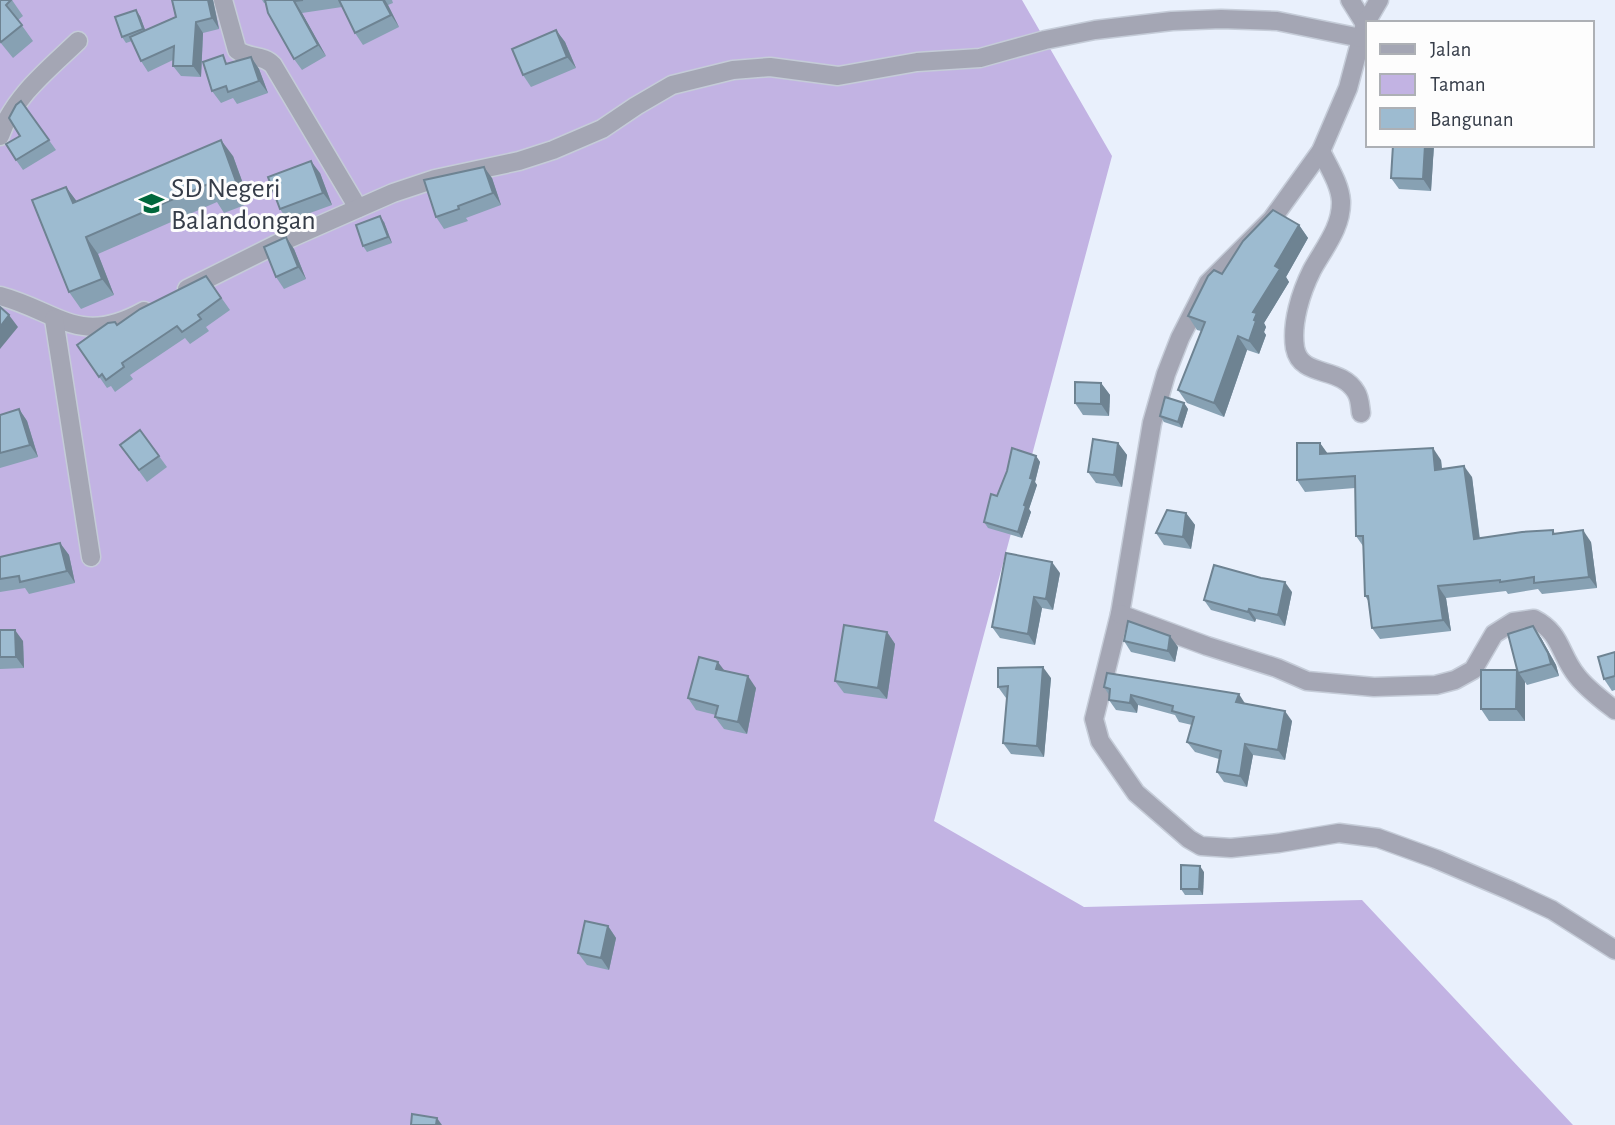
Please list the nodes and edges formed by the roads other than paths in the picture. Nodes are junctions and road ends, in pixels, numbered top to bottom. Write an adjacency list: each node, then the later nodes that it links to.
1 (223, 0): 10 (street)
2 (1350, 0): 6 (street)
3 (1379, 0): 4 (street)
4 (1368, 21)
5 (1366, 25): 6 (street)
6 (1363, 31): 9 (street); 10 (street)
7 (78, 41): 8 (street)
8 (0, 136)
9 (1321, 151): 15 (street); 17 (street)
10 (358, 208): 11 (street)
11 (176, 294)
12 (0, 296): 14 (street)
13 (154, 305): 14 (street)
14 (54, 319): 16 (street)
15 (1361, 413)
16 (90, 558)
17 (1120, 614): 18 (street); 19 (street)
18 (1615, 710)
19 (1615, 950)

